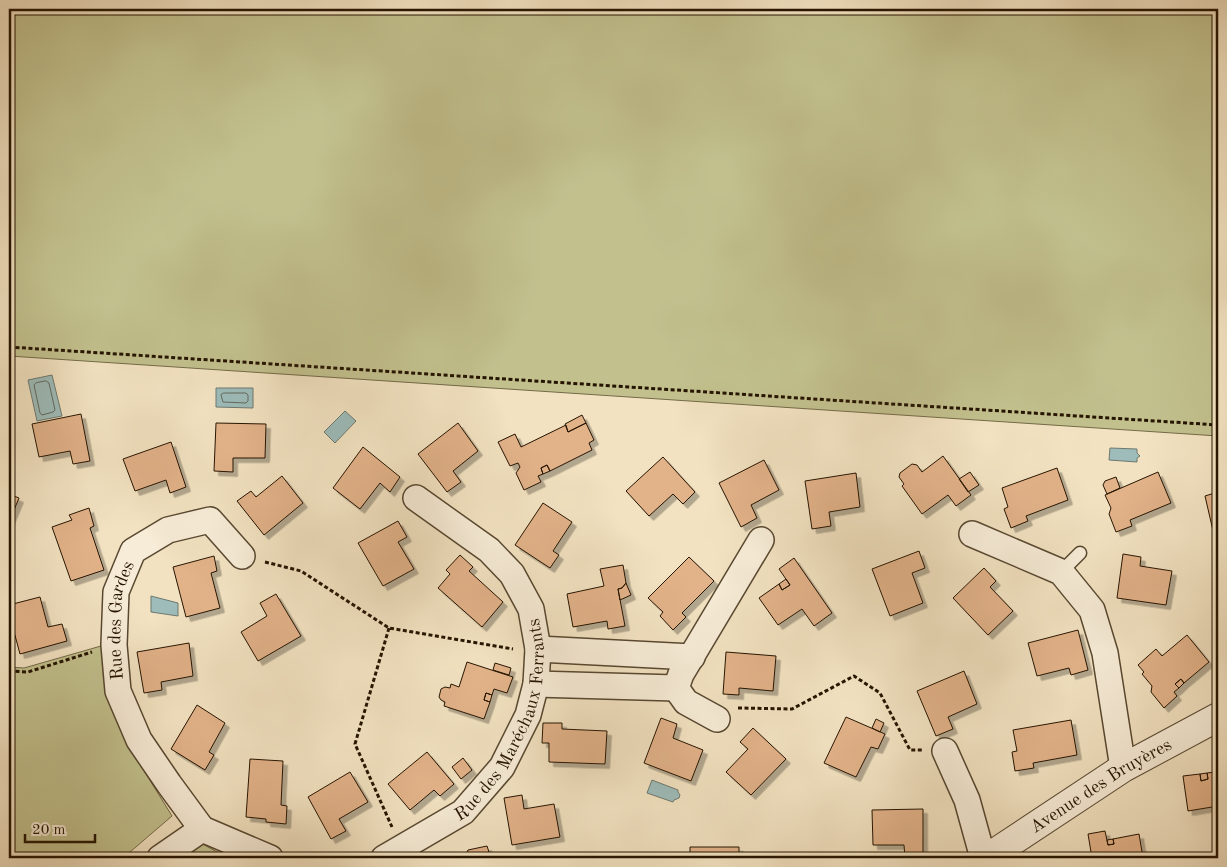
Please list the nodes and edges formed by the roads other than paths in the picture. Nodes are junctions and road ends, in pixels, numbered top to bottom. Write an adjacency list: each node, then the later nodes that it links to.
1 (416, 498): 7 (street, Rue des Maréchaux Ferrants)
2 (972, 534): 6 (street)
3 (761, 540): 8 (street)
4 (1080, 553): 6 (lane)
5 (242, 556): 15 (street, Rue des Gardes)
6 (1061, 572): 14 (street)
7 (538, 649): 8 (street); 9 (street, Rue des Maréchaux Ferrants)
8 (692, 657): 10 (street)
9 (536, 684): 10 (street); 16 (street, Rue des Maréchaux Ferrants)
10 (676, 688): 12 (street)
11 (1218, 717): 14 (street, Avenue des Bruyères)
12 (717, 718)
13 (945, 751): 19 (street)
14 (1123, 768): 20 (street, Avenue des Bruyères)
15 (202, 829): 17 (street); 18 (street)
16 (393, 853)
17 (160, 858)
18 (270, 858)
19 (983, 858)
20 (987, 858)

